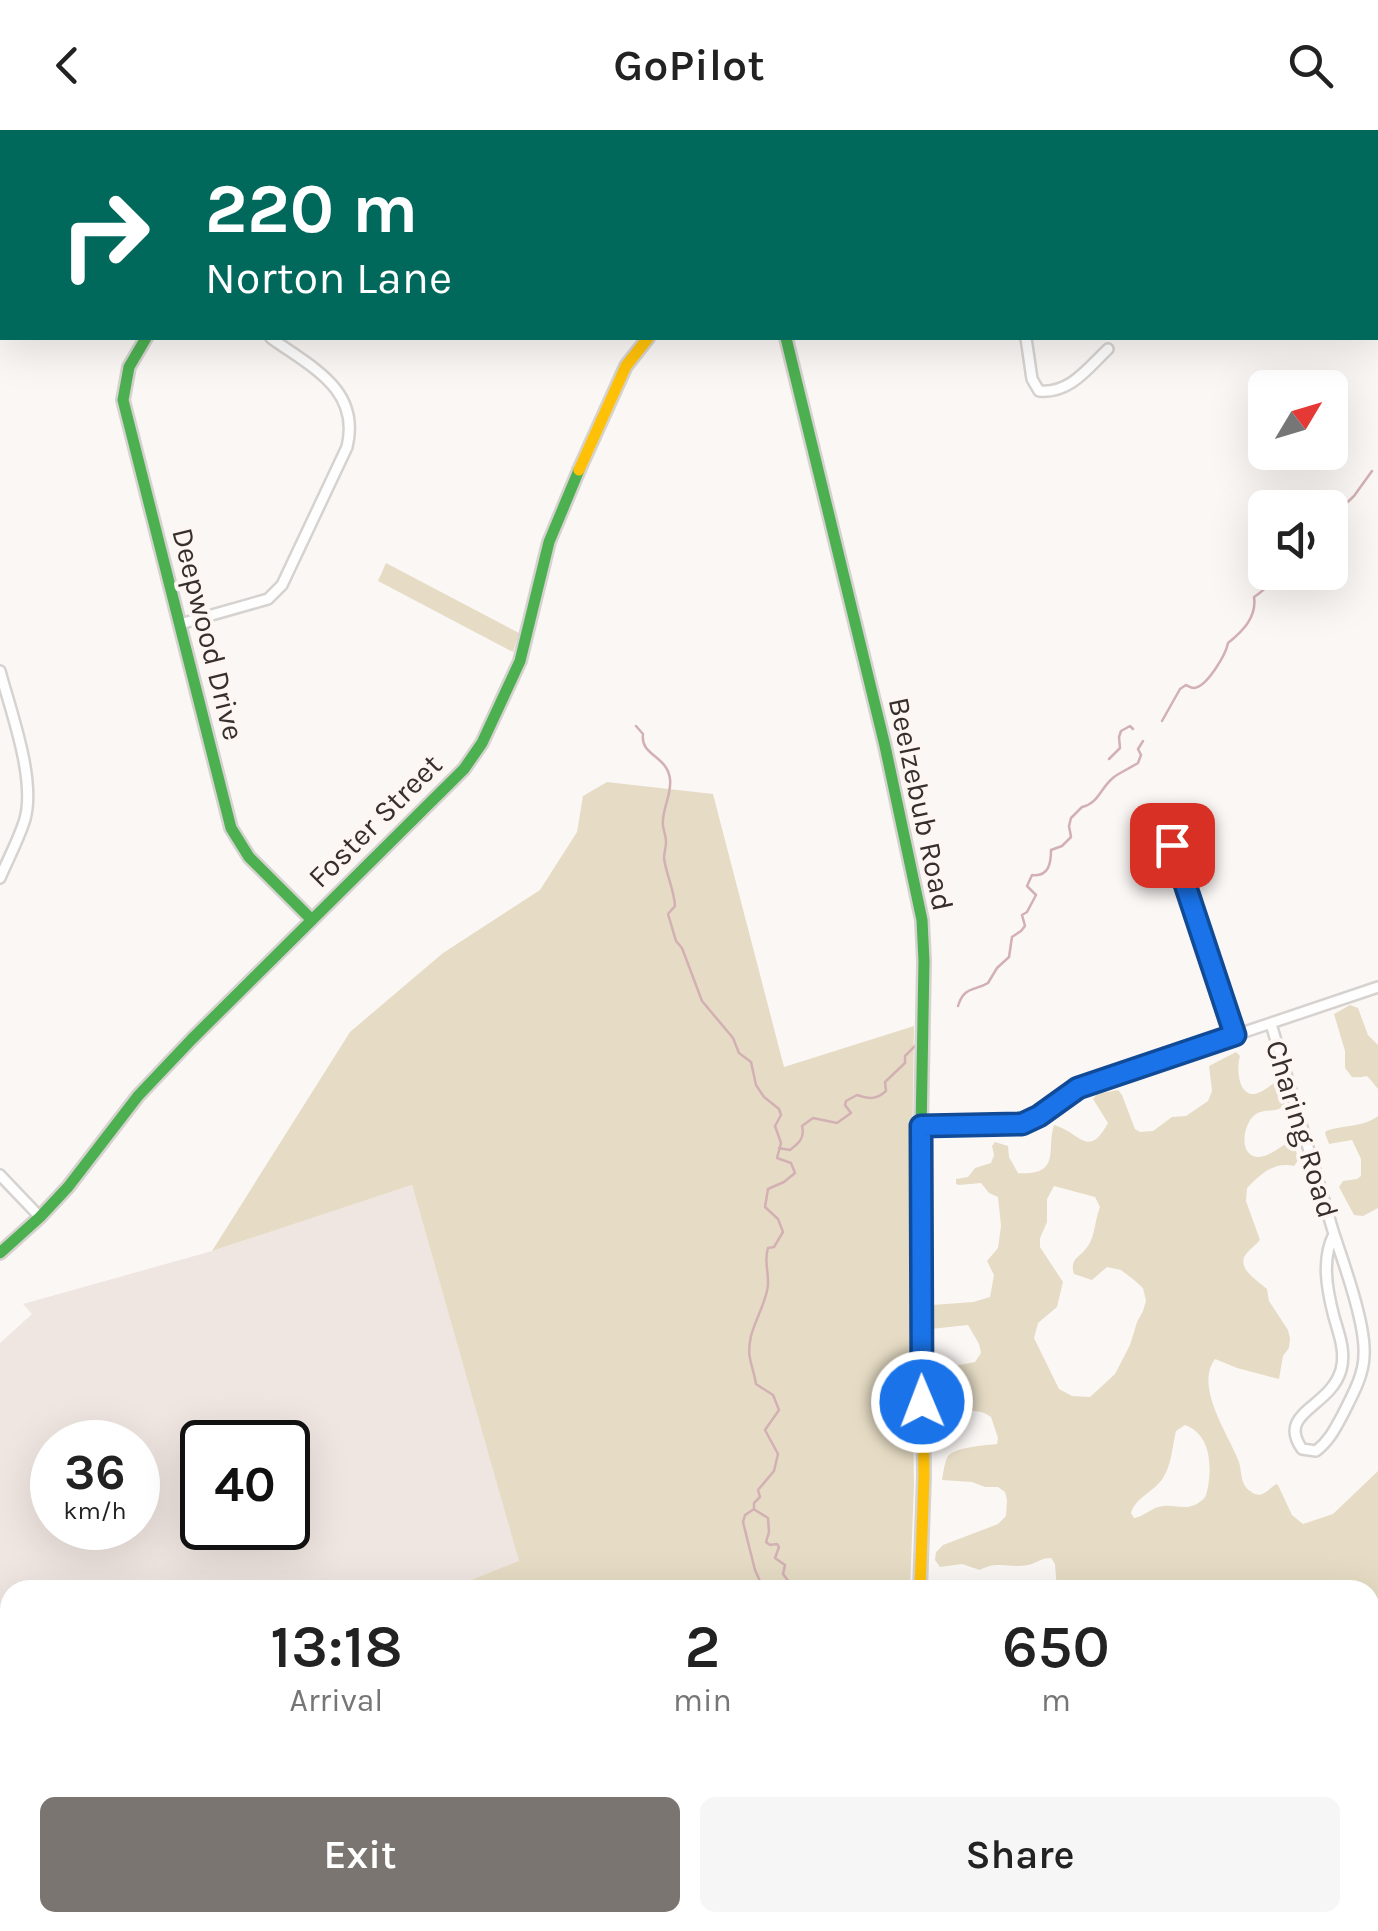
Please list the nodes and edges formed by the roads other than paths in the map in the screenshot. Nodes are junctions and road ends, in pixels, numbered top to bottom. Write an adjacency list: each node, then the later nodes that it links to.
1 (145, 340): 7 (street, Deepwood Drive)
2 (275, 340): 7 (street)
3 (646, 340): 11 (street, Foster Street)
4 (786, 340): 15 (street, Beelzebub Road)
5 (1026, 340): 6 (street)
6 (1108, 349)
7 (180, 624): 11 (street, Deepwood Drive)
8 (0, 671): 10 (street)
9 (1172, 845): 14 (street)
10 (0, 878)
11 (311, 919): 17 (street, Foster Street)
12 (1378, 987): 13 (street)
13 (1271, 1024): 14 (street); 18 (street, Charing Road)
14 (1235, 1035): 15 (street)
15 (921, 1126): 20 (street, Beelzebub Road)
16 (0, 1175): 17 (street)
17 (40, 1217): 19 (street, Foster Street)
18 (1334, 1234): 18 (street, Charing Road)
19 (0, 1253)
20 (920, 1580)

